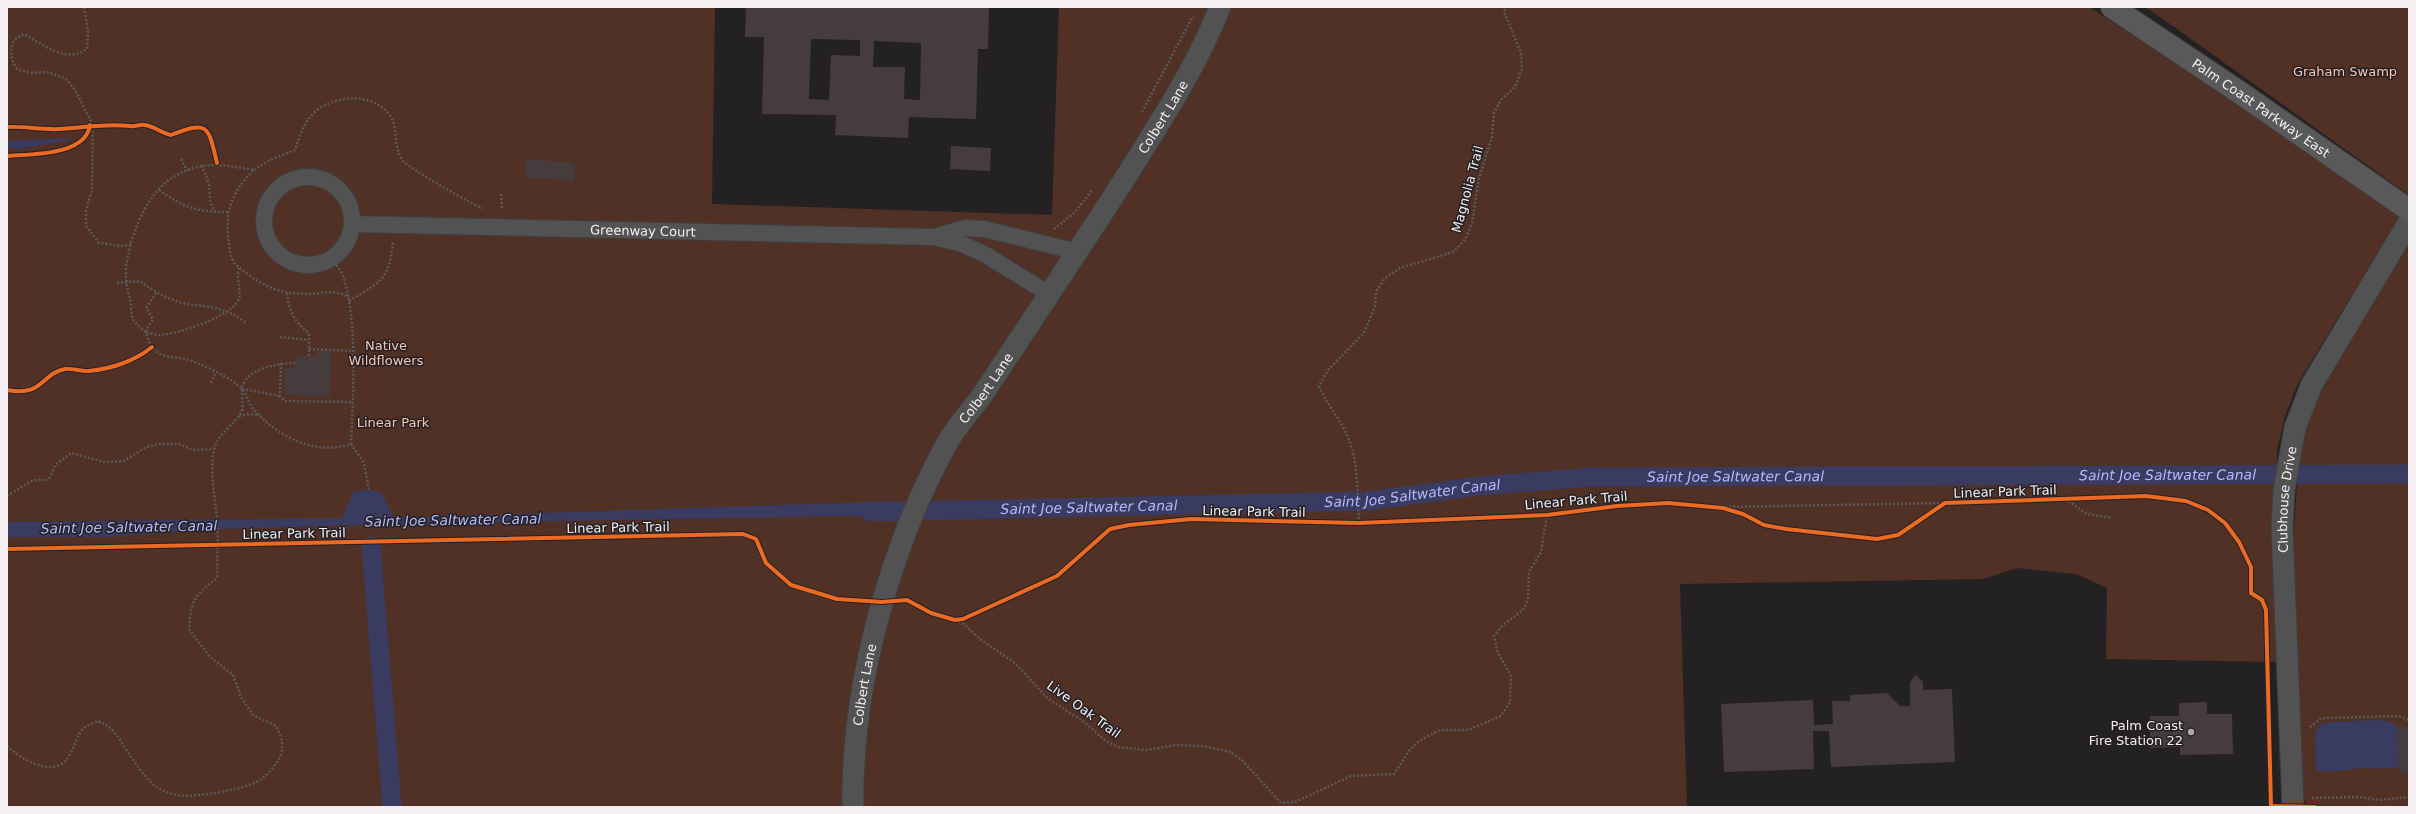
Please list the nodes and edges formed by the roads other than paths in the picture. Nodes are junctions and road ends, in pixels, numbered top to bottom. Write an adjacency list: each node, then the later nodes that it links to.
1 (1220, 7): 7 (street, Colbert Lane)
2 (2112, 7): 3 (main road, Palm Coast Parkway East)
3 (2409, 210)
4 (2409, 222): 10 (street, Clubhouse Drive)
5 (352, 224): 5 (street); 6 (street, Greenway Court)
6 (934, 237): 7 (street); 8 (street)
7 (1078, 252): 8 (street, Colbert Lane)
8 (1049, 294): 9 (street, Colbert Lane)
9 (852, 807)
10 (2293, 807)

